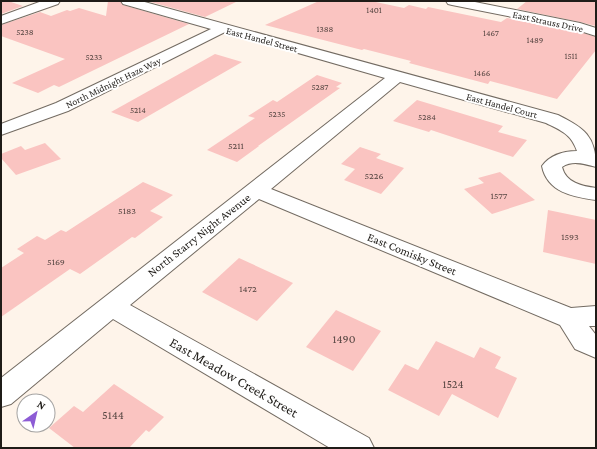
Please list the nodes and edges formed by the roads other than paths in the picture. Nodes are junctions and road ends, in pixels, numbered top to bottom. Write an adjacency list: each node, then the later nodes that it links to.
1 (54, 1): 4 (street)
2 (128, 1): 5 (street, East Handel Street)
3 (452, 1): 6 (street, East Strauss Drive)
4 (1, 20)
5 (223, 28): 7 (street, East Handel Street); 8 (street, North Midnight Haze Way)
6 (596, 32)
7 (397, 76): 9 (street, East Handel Court); 10 (street, North Starry Night Avenue)
8 (1, 130)
9 (592, 160): 11 (street, East Handel Court)
10 (256, 190): 12 (street, North Starry Night Avenue); 14 (street, East Comisky Street)
11 (596, 194)
12 (111, 306): 16 (street, North Starry Night Avenue); 17 (street, East Meadow Creek Street)
13 (596, 316): 14 (street, East Comisky Street)
14 (568, 318): 15 (street)
15 (596, 347)
16 (1, 394)
17 (358, 448)

